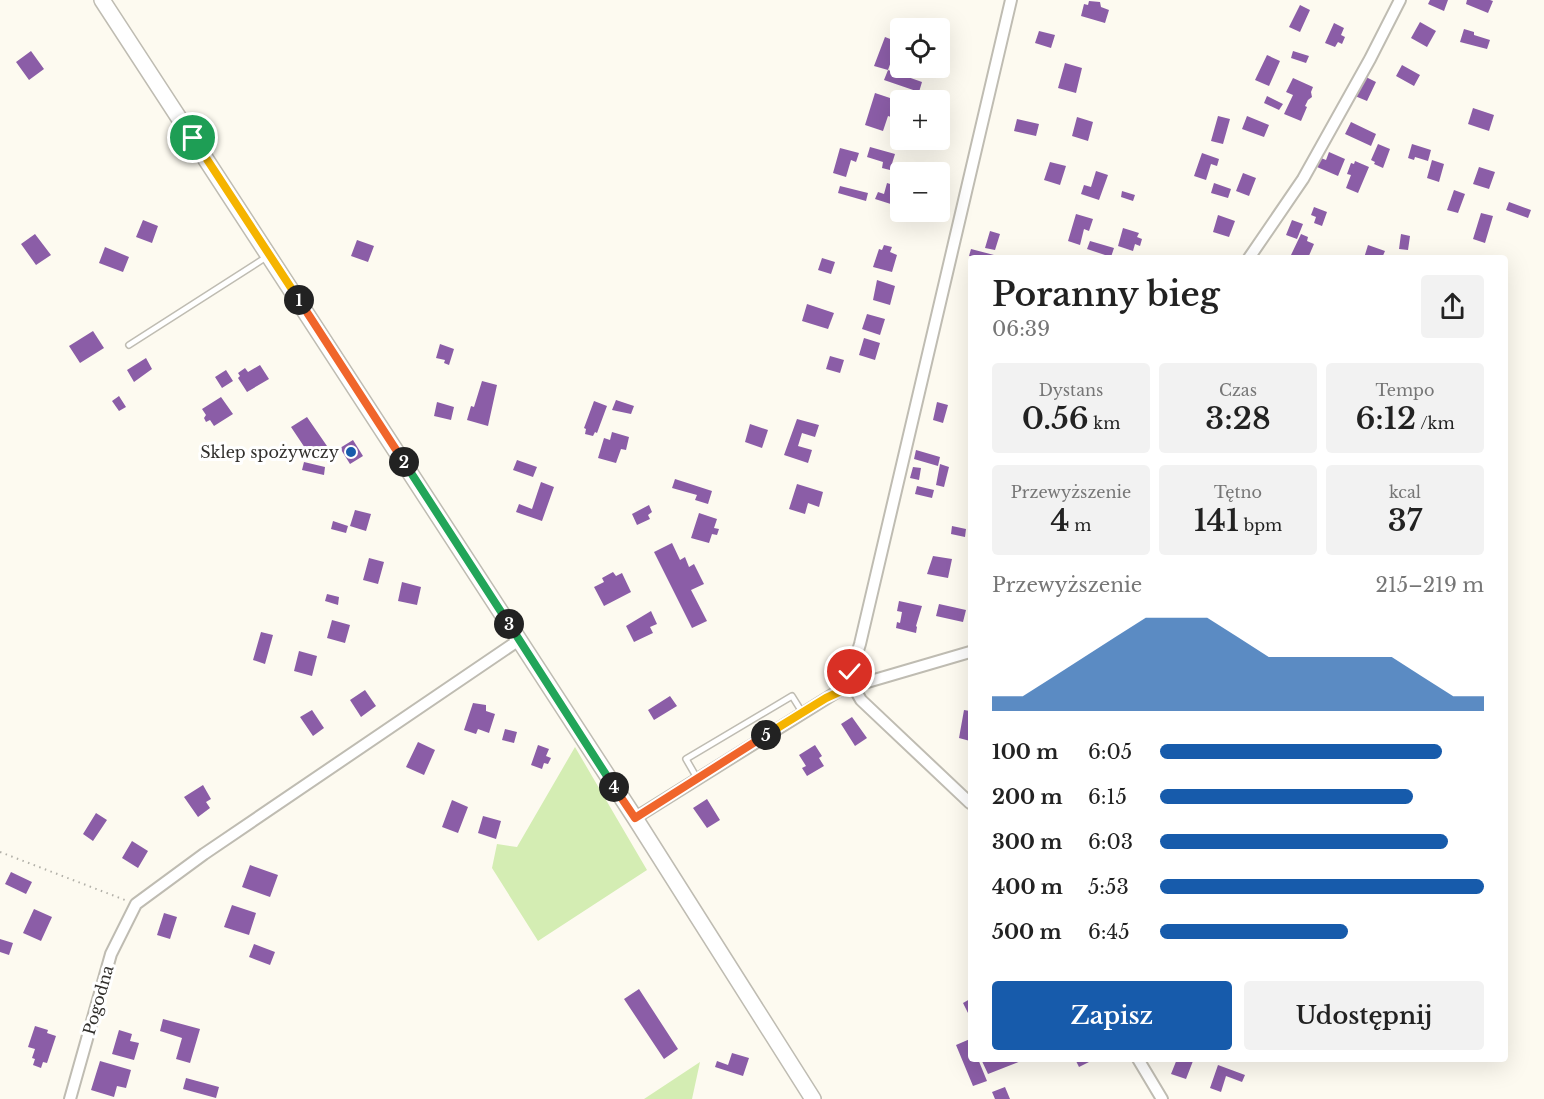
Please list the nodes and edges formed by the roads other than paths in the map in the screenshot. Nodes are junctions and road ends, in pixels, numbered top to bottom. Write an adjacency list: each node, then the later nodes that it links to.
1 (102, 0): 4 (main road)
2 (1011, 0): 9 (street)
3 (1400, 0): 5 (street)
4 (269, 255): 6 (lane); 7 (main road)
5 (1251, 255)
6 (129, 345)
7 (519, 640): 13 (main road); 15 (street, Pogodna)
8 (968, 653): 9 (street)
9 (852, 686): 10 (street); 12 (street)
10 (802, 712): 11 (street); 11 (lane)
11 (697, 778): 13 (street)
12 (968, 801)
13 (635, 818): 16 (main road)
14 (1140, 1062): 17 (street)
15 (70, 1099)
16 (813, 1099)
17 (1162, 1099)

